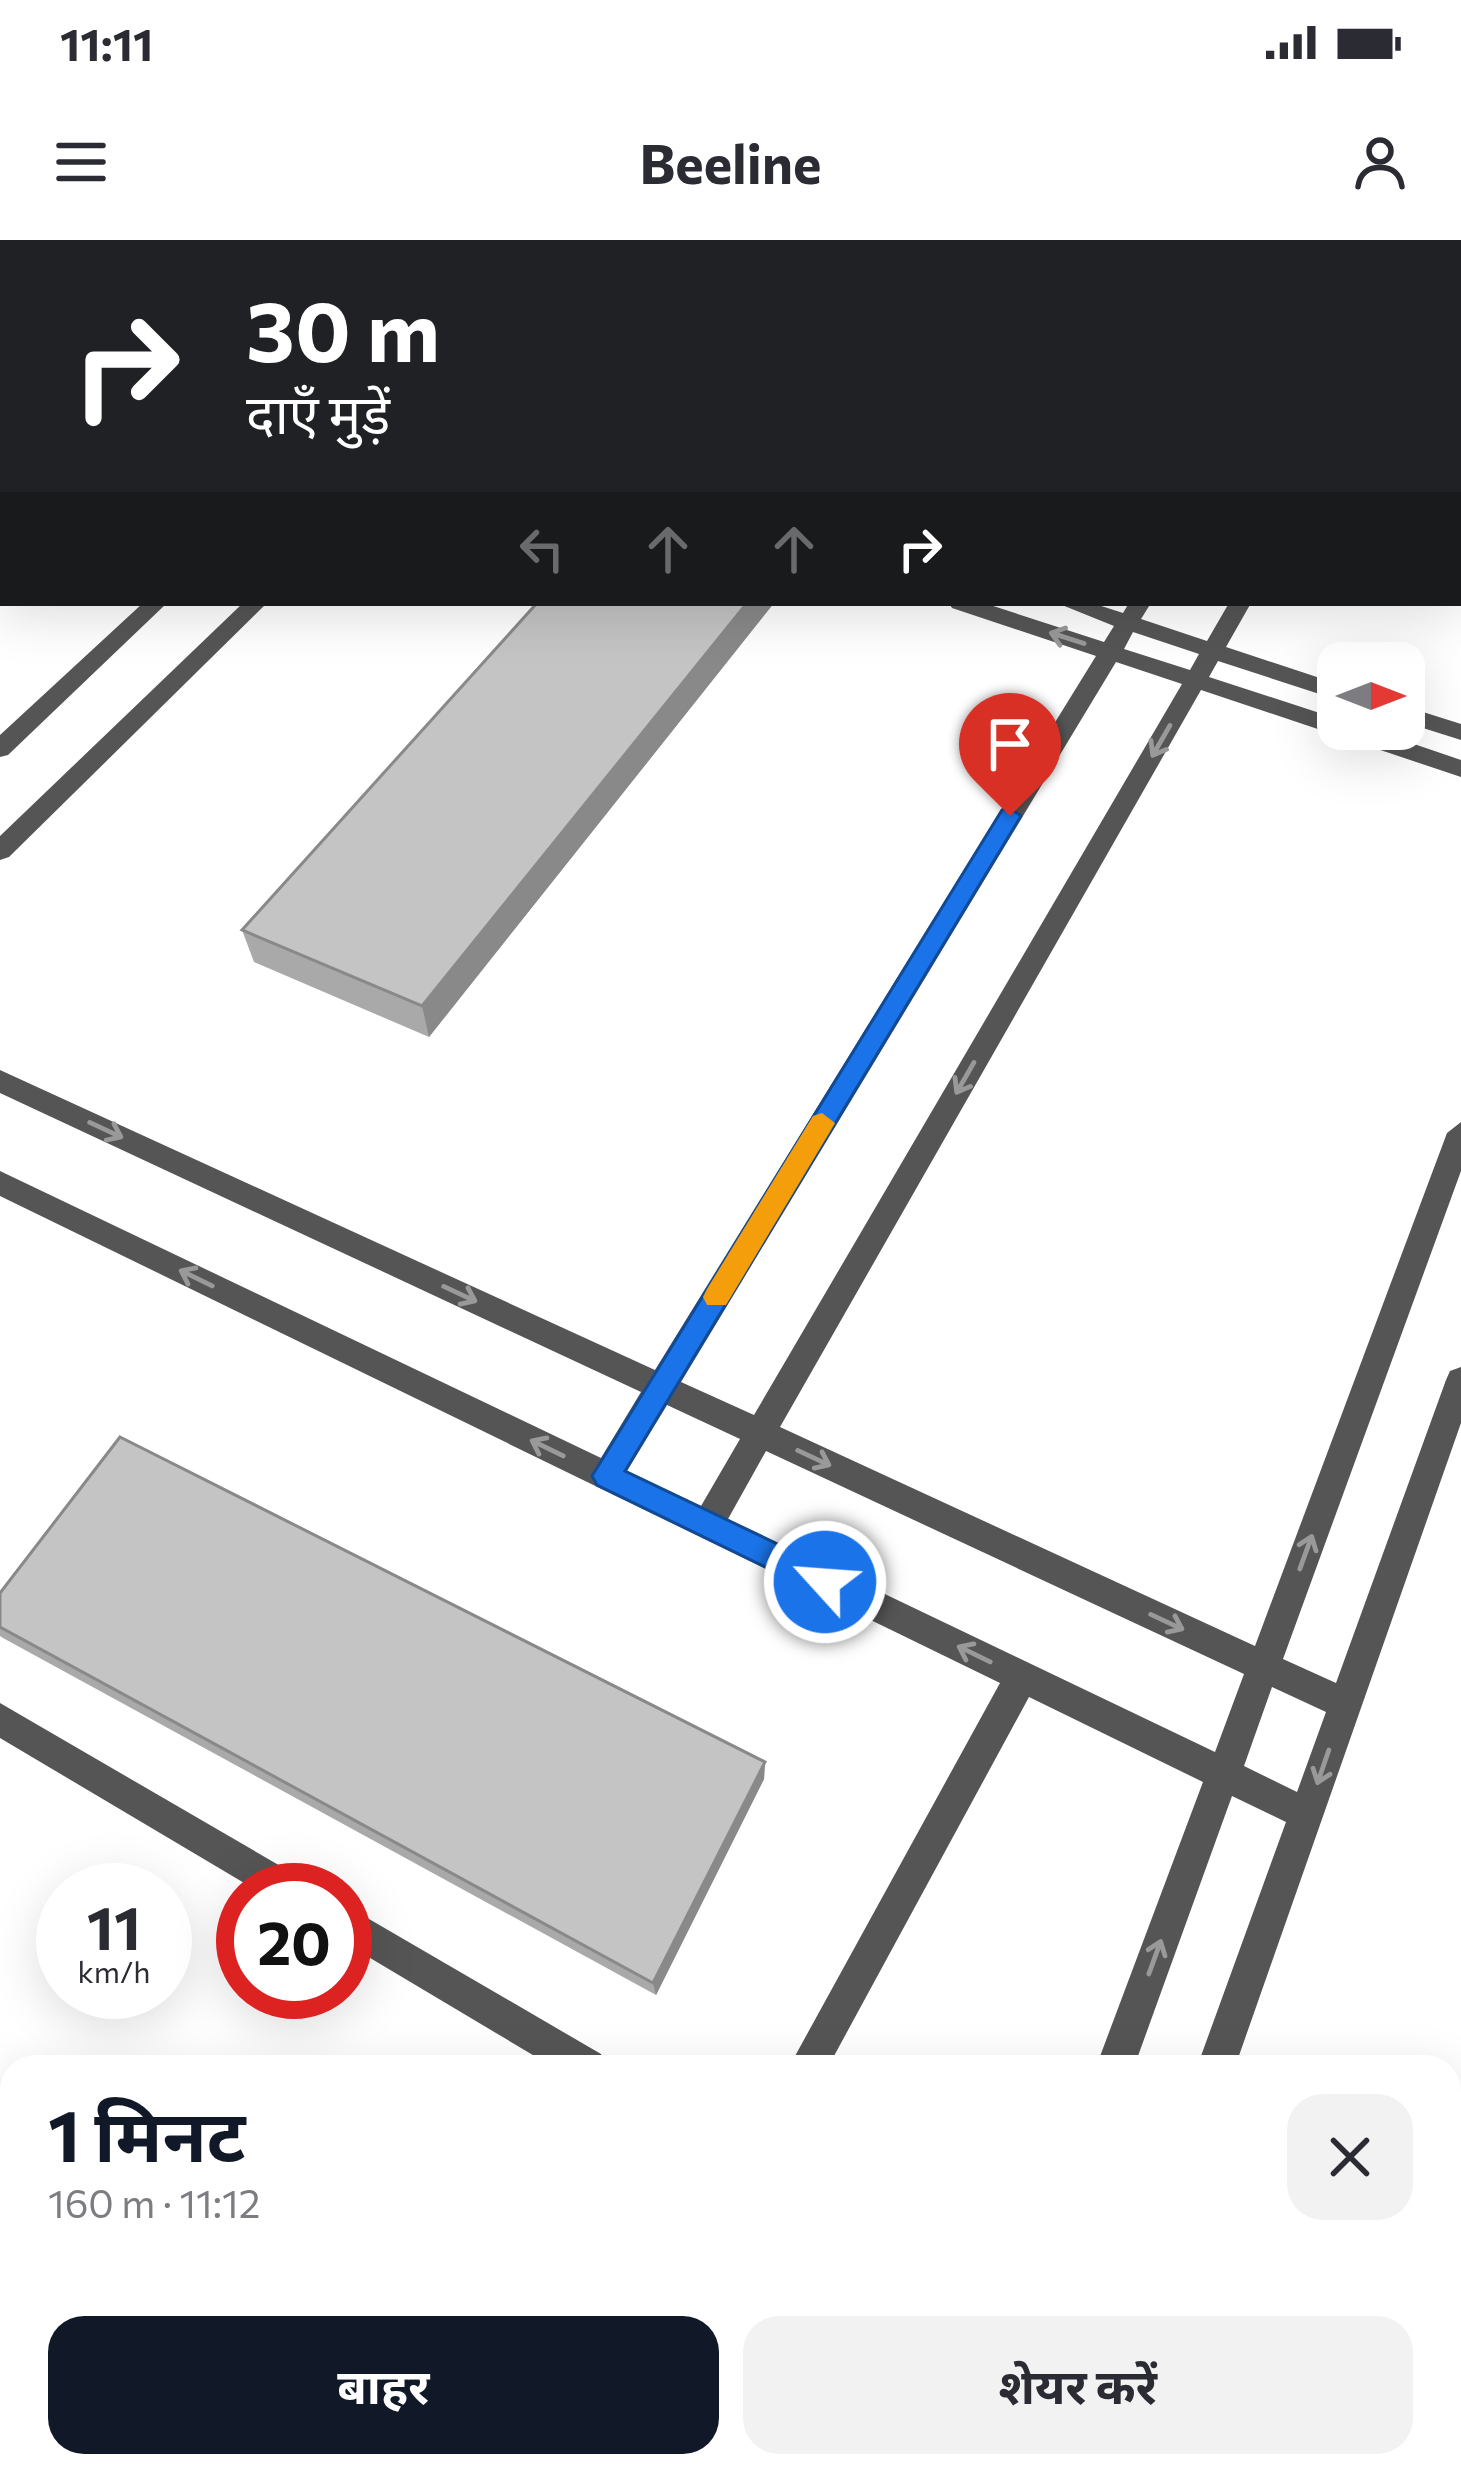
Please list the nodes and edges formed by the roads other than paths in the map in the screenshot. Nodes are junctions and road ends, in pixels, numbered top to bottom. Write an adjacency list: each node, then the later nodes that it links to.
1 (153, 606): 14 (street)
2 (253, 606): 17 (street)
3 (969, 606): 8 (street, one-way to 3)
4 (1087, 606): 6 (street)
5 (1238, 606): 7 (street)
6 (1134, 613): 7 (street); 8 (street)
7 (1212, 651): 9 (street); 10 (street)
8 (1110, 652): 9 (street); 22 (street)
9 (1196, 680): 11 (street); 23 (street, one-way to 23)
10 (1317, 685)
11 (1317, 720)
12 (1425, 721): 13 (street)
13 (1461, 733)
14 (0, 749)
15 (1405, 750): 16 (street)
16 (1461, 769)
17 (0, 851)
18 (0, 1081): 22 (street, one-way to 22)
19 (1461, 1133): 26 (street, one-way to 19)
20 (0, 1184): 24 (street, one-way to 20)
21 (1461, 1380): 28 (street)
22 (661, 1387): 23 (street); 24 (street)
23 (760, 1433): 25 (street); 26 (street, one-way to 26)
24 (607, 1476): 25 (street)
25 (707, 1525): 27 (street, one-way to 25)
26 (1263, 1667): 28 (street); 30 (street)
27 (1022, 1677): 30 (street); 35 (street)
28 (1345, 1704): 31 (street, one-way to 31)
29 (0, 1718): 32 (street)
30 (1223, 1774): 31 (street); 36 (street, one-way to 30)
31 (1306, 1814): 37 (street)
32 (244, 1863)
33 (372, 1939): 34 (street)
34 (568, 2055)
35 (815, 2055)
36 (1118, 2055)
37 (1220, 2055)

